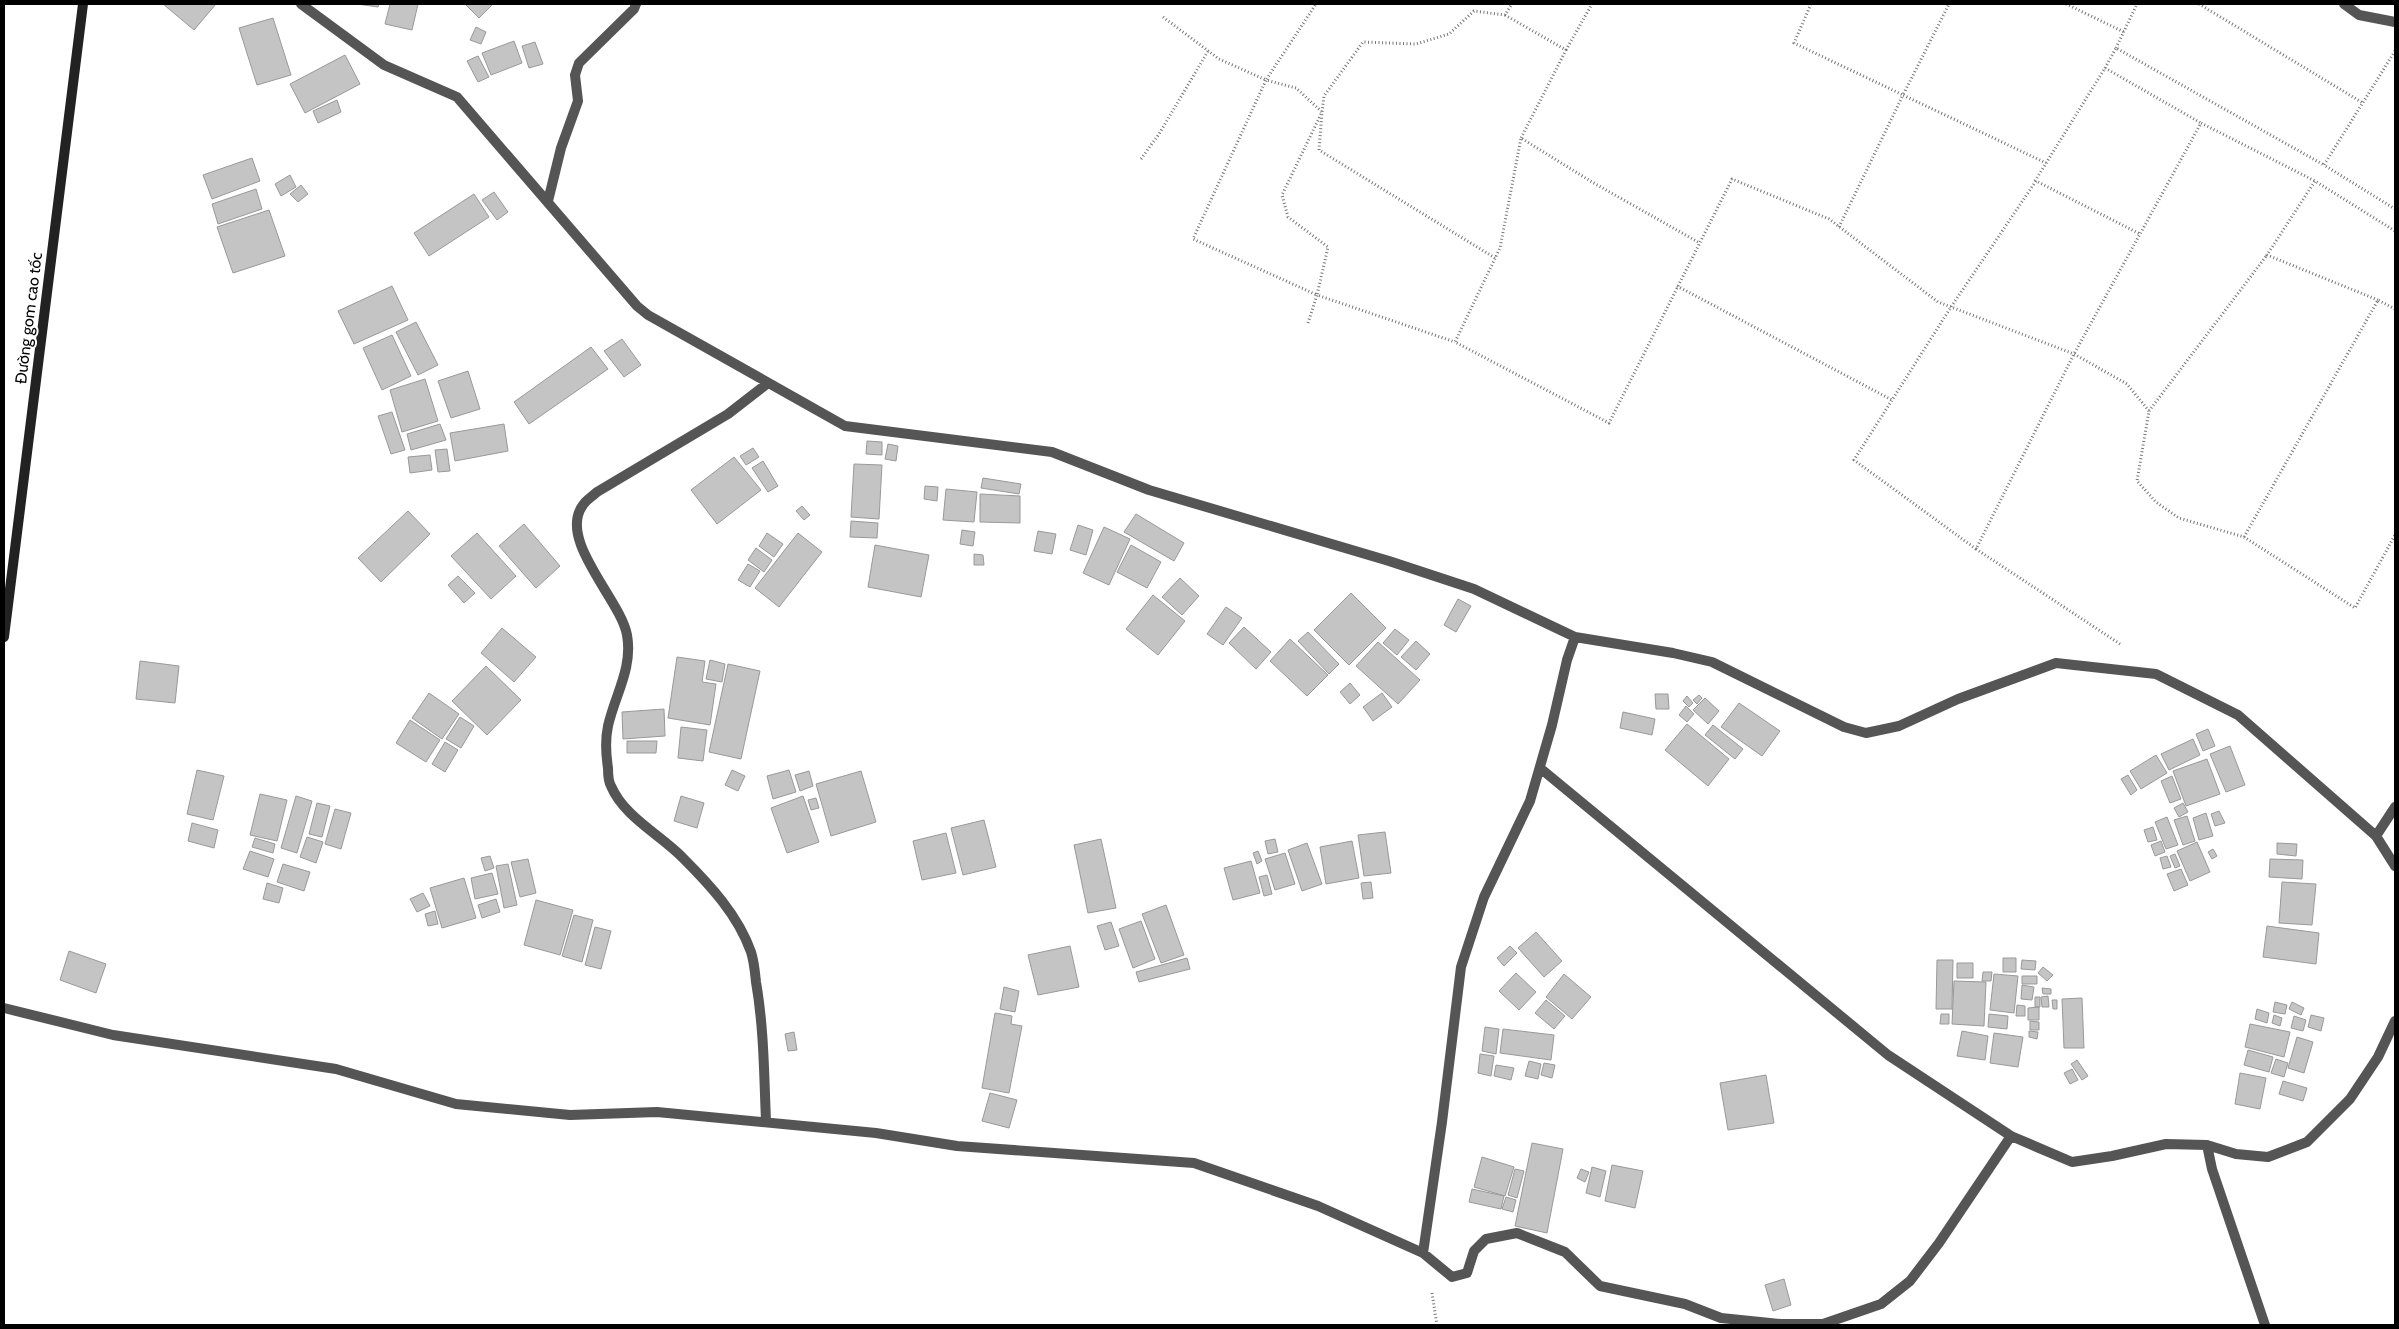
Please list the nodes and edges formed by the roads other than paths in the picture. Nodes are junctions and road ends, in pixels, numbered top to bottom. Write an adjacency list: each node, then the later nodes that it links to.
1 (83, 4): 8 (main road, Đường gom cao tốc)
2 (302, 4): 6 (street)
3 (636, 4): 6 (street)
4 (2344, 4): 5 (street)
5 (2395, 22)
6 (548, 201): 7 (street)
7 (768, 383): 9 (street); 16 (street)
8 (4, 637)
9 (1575, 637): 10 (street); 12 (street)
10 (1540, 768): 17 (street); 19 (street)
11 (2395, 807): 12 (street)
12 (2376, 836): 13 (street)
13 (2395, 866)
14 (4, 1008): 16 (street)
15 (2395, 1021): 18 (street)
16 (766, 1121): 19 (street)
17 (2011, 1136): 18 (street); 19 (street)
18 (2207, 1145): 20 (street)
19 (1423, 1253)
20 (2265, 1325)

